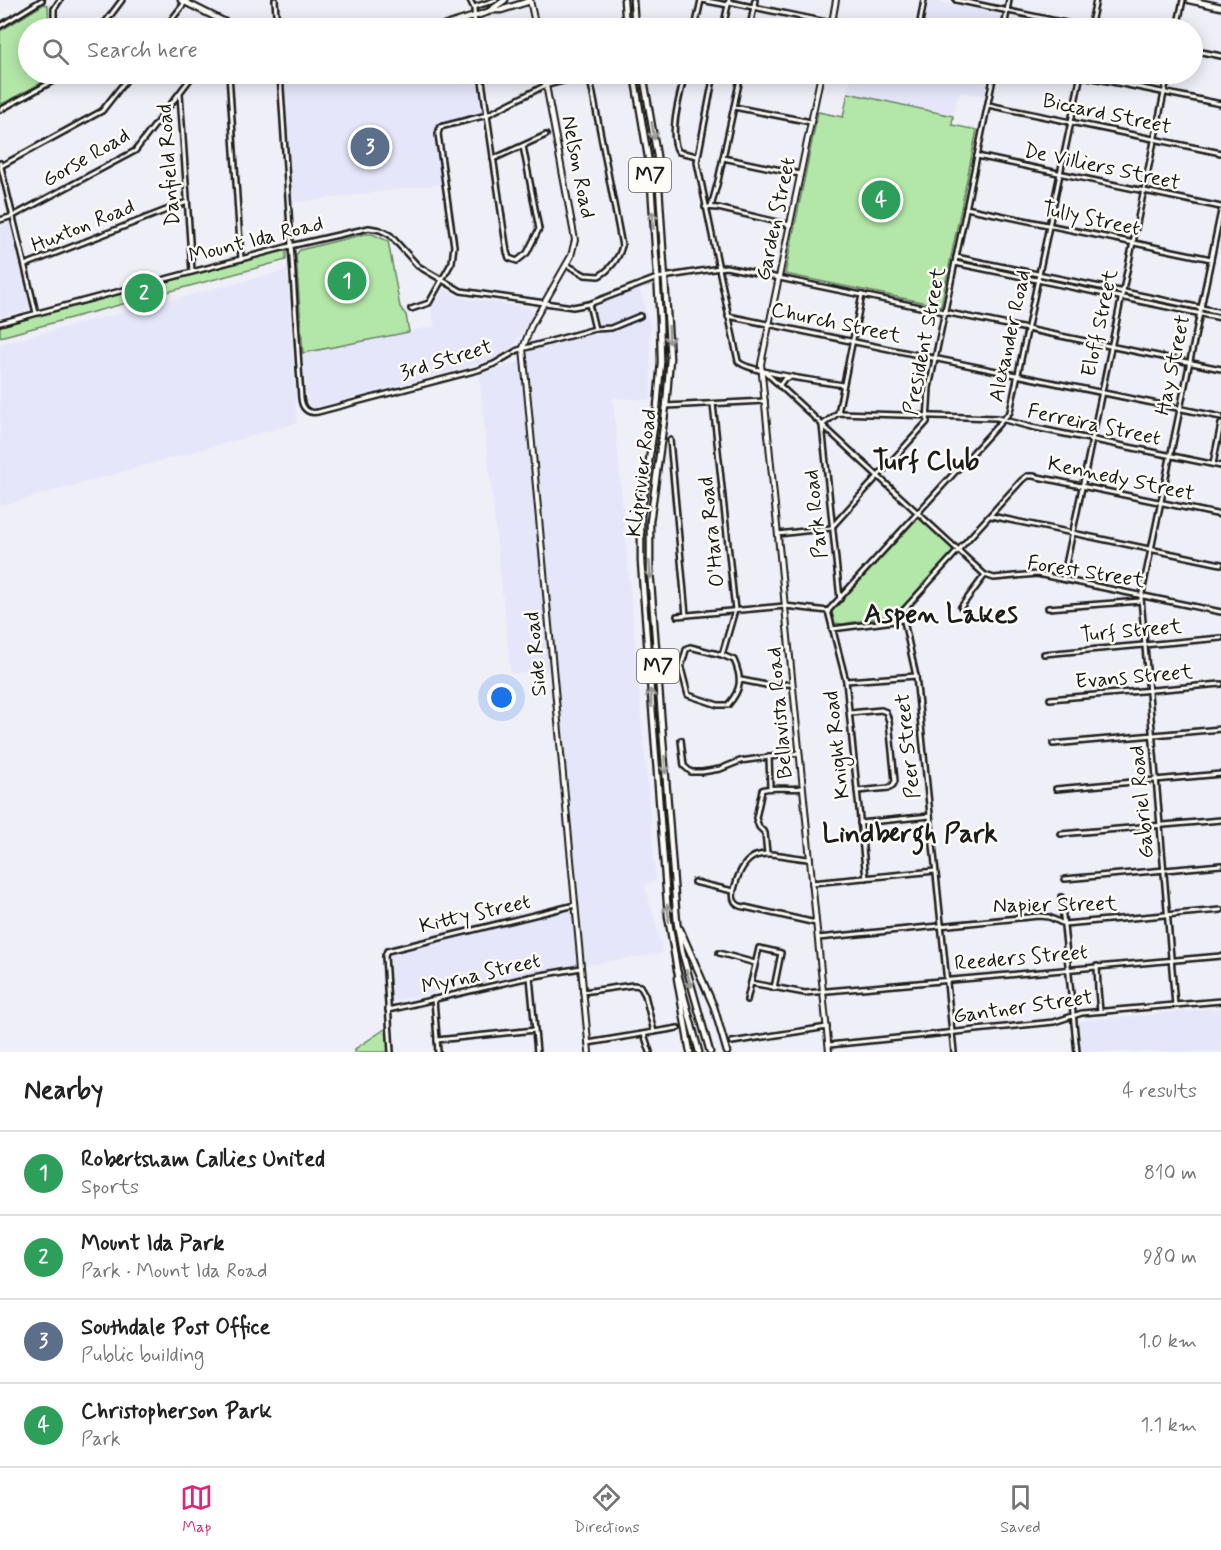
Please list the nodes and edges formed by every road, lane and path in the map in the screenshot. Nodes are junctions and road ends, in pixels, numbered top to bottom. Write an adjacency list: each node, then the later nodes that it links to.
1 (42, 0): 48 (street)
2 (60, 0): 29 (street)
3 (122, 0): 30 (street)
4 (275, 0): 33 (street)
5 (470, 0): 23 (street)
6 (496, 0): 23 (street)
7 (505, 0): 26 (main road)
8 (530, 0): 26 (main road); 35 (street)
9 (624, 0): 36 (main road)
10 (633, 0): 37 (main road)
11 (700, 0): 22 (street); 38 (street)
12 (755, 0): 25 (street)
13 (836, 0): 42 (street)
14 (924, 0): 43 (street)
15 (956, 0): 21 (street)
16 (1009, 0): 27 (street)
17 (1096, 0): 46 (street)
18 (1183, 0): 47 (street)
19 (1189, 0): 24 (main road)
20 (184, 1): 31 (street); 32 (main road)
21 (972, 2): 27 (street)
22 (728, 3): 25 (street); 39 (street)
23 (474, 7): 28 (street)
24 (1221, 7)
25 (754, 8): 40 (street); 41 (street)
26 (493, 10): 28 (main road)
27 (1007, 11): 44 (street); 45 (street)
28 (473, 17): 34 (main road)
29 (54, 18)
30 (108, 18)
31 (172, 18)
32 (213, 18)
33 (276, 18)
34 (470, 18)
35 (534, 18)
36 (625, 18)
37 (634, 18)
38 (697, 18)
39 (725, 18)
40 (752, 18)
41 (797, 18)
42 (833, 18)
43 (921, 18)
44 (1006, 18)
45 (1041, 18)
46 (1092, 18)
47 (1179, 18)
48 (0, 26)
49 (1203, 52): 50 (street)
50 (1221, 56)
51 (49, 84): 75 (street)
52 (123, 84): 87 (street)
53 (187, 84): 71 (street, Gorse Road)
54 (230, 84): 103 (street)
55 (281, 84): 101 (street)
56 (482, 84): 76 (street)
57 (551, 84): 69 (street)
58 (591, 84): 107 (street)
59 (636, 84): 115 (main road, Kliprivier Road / M7, one-way to 59)
60 (645, 84): 113 (main road, Kliprivier Road / M7, one-way to 113)
61 (683, 84): 83 (street)
62 (712, 84): 83 (street)
63 (739, 84): 74 (street)
64 (819, 84): 77 (street, Garden Street)
65 (992, 84): 73 (street, President Street)
66 (1079, 84): 78 (street, Alexander Road)
67 (1127, 84): 70 (street)
68 (1166, 84): 70 (street, Eloff Street)
69 (547, 85): 76 (street); 107 (street, Nelson Road)
70 (1164, 92): 72 (street); 80 (street, Eloff Street)
71 (180, 93): 91 (street, Danfield Road); 96 (street, Gorse Road)
72 (1221, 104)
73 (988, 105): 78 (street, Biccard Street); 84 (street, President Street)
74 (734, 107): 77 (street); 85 (street)
75 (0, 110)
76 (487, 115): 86 (street); 116 (street)
77 (811, 122): 88 (street, Garden Street)
78 (1071, 122): 80 (street, Biccard Street); 89 (street, Alexander Road)
79 (546, 135): 81 (street)
80 (1154, 139): 82 (street, Biccard Street); 90 (street, Eloff Street)
81 (523, 146): 86 (street); 86 (street)
82 (1221, 153)
83 (697, 156): 92 (street)
84 (977, 156): 89 (street, De Villiers Street); 94 (street, President Street)
85 (723, 158): 88 (street); 93 (street)
86 (493, 159)
87 (0, 165): 96 (street)
88 (800, 174): 98 (street, Garden Street)
89 (1060, 174): 90 (street, De Villiers Street); 99 (street, Alexander Road)
90 (1143, 191): 95 (street, De Villiers Street); 100 (street, Eloff Street)
91 (187, 202): 106 (street, Huxton Road); 111 (street, Danfield Road)
92 (705, 207): 93 (street); 109 (street)
93 (711, 207): 98 (street)
94 (966, 208): 99 (street, Tully Street); 102 (street, President Street)
95 (1221, 209): 104 (street, Hay Street)
96 (13, 216): 97 (street, Gorse Road); 106 (street)
97 (0, 220)
98 (790, 225): 114 (street, Garden Street)
99 (1049, 225): 100 (street, Tully Street); 112 (street, Alexander Road)
100 (1132, 243): 104 (street, Tully Street); 118 (street, Eloff Street)
101 (290, 246): 103 (street, Mount Ida Road); 116 (street, Mount Ida Road); 140 (street, 3rd Street)
102 (956, 257): 105 (street, President Street); 108 (street)
103 (241, 259): 111 (street, Mount Ida Road)
104 (1211, 259): 125 (street, Hay Street)
105 (955, 263): 110 (street); 127 (street, President Street)
106 (25, 265): 129 (street)
107 (567, 265): 122 (street, Side Road)
108 (997, 266): 110 (street); 112 (street)
109 (717, 267): 113 (street); 114 (street); 132 (street)
110 (996, 271): 117 (street)
111 (192, 272): 129 (street, Mount Ida Road)
112 (1039, 274): 117 (street, Alexander Road); 118 (street)
113 (665, 277): 115 (street); 152 (main road, Kliprivier Road / M7, one-way to 152)
114 (779, 277): 119 (street); 135 (street, Garden Street)
115 (657, 278): 123 (street); 247 (main road, Kliprivier Road / M7, one-way to 115)
116 (442, 280): 122 (street); 126 (street)
117 (1038, 280): 120 (street); 137 (street, Alexander Road)
118 (1122, 292): 120 (street, Eloff Street); 121 (street)
119 (862, 295): 127 (street); 138 (street)
120 (1121, 297): 124 (street); 139 (street, Eloff Street)
121 (1162, 300): 124 (street); 125 (street)
122 (543, 304): 123 (street); 140 (street, Side Road)
123 (589, 304): 136 (street)
124 (1161, 305): 130 (street)
125 (1201, 308): 128 (street); 130 (street, Hay Street)
126 (411, 309)
127 (944, 312): 137 (street); 141 (street, President Street)
128 (1221, 312)
129 (36, 313): 134 (street, Mount Ida Road)
130 (1199, 313): 133 (street); 142 (street, Hay Street)
131 (640, 316): 136 (street, 3rd Street)
132 (728, 316): 135 (street, Church Street); 144 (street)
133 (1221, 318)
134 (0, 323)
135 (769, 324): 138 (street, Church Street); 144 (street, Garden Street)
136 (595, 329): 140 (street, 3rd Street)
137 (1028, 329): 139 (street); 145 (street, Alexander Road)
138 (852, 341): 141 (street, Church Street); 147 (street)
139 (1111, 346): 142 (street); 149 (street, Eloff Street)
140 (523, 348): 232 (street, Side Road)
141 (935, 359): 145 (street, Church Street); 155 (street, President Street)
142 (1190, 363): 143 (street); 153 (street, Hay Street)
143 (1221, 369)
144 (763, 371): 146 (street); 148 (street); 150 (street, Bellavista Road)
145 (1018, 375): 149 (street, Church Street); 157 (street, Alexander Road)
146 (796, 377): 147 (street); 148 (street)
147 (842, 385): 154 (street)
148 (779, 386): 159 (street)
149 (1101, 393): 153 (street, Church Street); 161 (street, Eloff Street)
150 (765, 401): 151 (street); 173 (street, Bellavista Road)
151 (713, 404): 152 (street); 185 (street, O'Hara Road)
152 (666, 406): 236 (main road, Kliprivier Road / M7, one-way to 236)
153 (1179, 409): 156 (street, Church Street); 162 (street, Hay Street)
154 (838, 413): 155 (street, Ferreira Street); 159 (street)
155 (928, 415): 157 (street, Ferreira Street); 165 (street, President Street)
156 (1221, 417)
157 (1004, 420): 161 (street, Ferreira Street); 168 (street, Alexander Road)
158 (1221, 424): 163 (street)
159 (822, 425): 165 (street); 171 (street, Park Road)
160 (670, 440): 188 (street)
161 (1092, 440): 162 (street, Ferreira Street); 166 (street, Eloff Street)
162 (1170, 456): 163 (street, Ferreira Street); 167 (street, Hay Street)
163 (1213, 464): 164 (street, Ferreira Street)
164 (1221, 466)
165 (878, 477): 168 (street); 171 (street, President Street)
166 (1082, 486): 167 (street, Kennedy Street); 170 (street, Kennedy Street); 172 (street, Eloff Street)
167 (1160, 502): 169 (street, Kennedy Street); 174 (street, Hay Street)
168 (918, 513): 175 (street); 180 (street, Alexander Road)
169 (1221, 515)
170 (990, 516): 172 (street); 175 (street, Kennedy Street)
171 (831, 528): 173 (street); 180 (street, Park Road)
172 (1072, 533): 174 (street); 178 (street, Eloff Street)
173 (778, 534): 182 (street, Bellavista Road)
174 (1150, 549): 176 (street); 179 (street, Hay Street)
175 (958, 550): 177 (street); 190 (street, Kennedy Street)
176 (1221, 564)
177 (985, 575): 178 (street, Forest Street); 183 (street)
178 (1063, 579): 179 (street, Forest Street)
179 (1141, 596): 181 (street, Gabriel Road); 187 (street, Forest Street)
180 (840, 599): 186 (street, Alexander Road)
181 (1141, 601): 184 (street); 193 (street, Gabriel Road)
182 (785, 606): 185 (street); 186 (street); 199 (street, Bellavista Road)
183 (961, 607)
184 (1048, 608)
185 (735, 610): 188 (street); 195 (street, O'Hara Road)
186 (828, 611): 191 (street, Knight Road)
187 (1221, 612)
188 (686, 615): 189 (street)
189 (677, 616)
190 (902, 620): 191 (street); 196 (street, Peer Street)
191 (832, 629): 198 (street, Knight Road)
192 (1221, 638): 193 (street, Turf Street)
193 (1143, 645): 194 (street, Turf Street); 201 (street, Gabriel Road)
194 (1044, 654)
195 (723, 655): 197 (street); 197 (street)
196 (916, 676): 198 (street); 216 (street, Peer Street)
197 (741, 680): 199 (street)
198 (846, 681): 203 (street, Knight Road)
199 (792, 684): 208 (street, Bellavista Road)
200 (1221, 684): 201 (street, Evans Street)
201 (1148, 690): 202 (street, Evans Street); 205 (street, Gabriel Road)
202 (1050, 699)
203 (849, 713): 215 (street, Knight Road); 215 (street)
204 (1221, 729): 205 (street)
205 (1151, 735): 207 (street); 211 (street, Gabriel Road)
206 (681, 740): 209 (street)
207 (1053, 744)
208 (799, 753): 209 (street); 213 (street, Bellavista Road)
209 (770, 757): 212 (street)
210 (1221, 774): 211 (street)
211 (1155, 780): 214 (street); 219 (street, Gabriel Road)
212 (770, 787): 213 (street); 221 (street)
213 (802, 788): 222 (street, Bellavista Road)
214 (1056, 789)
215 (857, 791): 218 (street, Knight Road)
216 (930, 816): 218 (street); 225 (street, Peer Street)
217 (1221, 820): 219 (street)
218 (860, 823): 226 (street, Knight Road)
219 (1159, 825): 220 (street); 224 (street, Gabriel Road)
220 (1062, 834)
221 (767, 853): 222 (street); 230 (street)
222 (810, 860): 229 (street, Bellavista Road)
223 (1221, 865): 224 (street)
224 (1163, 870): 227 (street); 234 (street, Gabriel Road)
225 (935, 871): 226 (street); 238 (street, Peer Street)
226 (866, 878): 229 (street)
227 (1065, 879)
228 (694, 882): 230 (street)
229 (812, 883): 235 (street, Bellavista Road)
230 (733, 891): 235 (street)
231 (1061, 897): 237 (street)
232 (575, 905): 245 (street, Side Road); 258 (street, Kitty Street)
233 (1221, 910): 234 (street, Napier Street)
234 (1167, 914): 237 (street, Napier Street); 242 (street, Gabriel Road)
235 (816, 923): 239 (street, Bellavista Road)
236 (677, 924): 278 (main road, Kliprivier Road / M7, one-way to 278); 279 (main road)
237 (1064, 924): 238 (street, Napier Street); 246 (street)
238 (941, 926): 239 (street, Napier Street); 249 (street, Peer Street)
239 (818, 938): 252 (street, Bellavista Road)
240 (719, 953): 243 (street)
241 (1221, 956): 242 (street, Reeders Street)
242 (1171, 960): 244 (street, Reeders Street); 257 (street, Gabriel Road)
243 (755, 963): 250 (street); 251 (street)
244 (1097, 966): 246 (street, Reeders Street); 259 (street)
245 (581, 968): 248 (street, Myrna Street); 253 (street, Side Road)
246 (1069, 969): 249 (street, Reeders Street); 260 (street)
247 (677, 970): 276 (main road); 277 (main road, Kliprivier Road / M7)
248 (530, 977): 254 (street, Myrna Street); 263 (street)
249 (946, 980): 252 (street, Reeders Street); 265 (street, Peer Street)
250 (751, 983): 251 (street, Reeders Street); 255 (street)
251 (774, 988): 252 (street, Reeders Street)
252 (823, 991): 261 (street, Bellavista Road)
253 (583, 992): 264 (street); 269 (street, Side Road)
254 (434, 999): 258 (street, Myrna Street); 267 (street)
255 (747, 1000)
256 (1221, 1000): 257 (street, Gantner Street)
257 (1175, 1005): 259 (street, Gantner Street)
258 (388, 1010): 271 (street)
259 (1100, 1011): 260 (street, Gantner Street)
260 (1073, 1015): 265 (street, Gantner Street); 282 (street)
261 (827, 1027): 268 (street); 270 (street, Bellavista Road)
262 (678, 1028): 264 (street)
263 (536, 1030): 267 (street); 273 (street)
264 (654, 1032): 266 (street)
265 (952, 1033): 270 (street, Gantner Street); 281 (street, Peer Street)
266 (645, 1034): 269 (street); 275 (street)
267 (437, 1040): 272 (street)
268 (732, 1042)
269 (588, 1043): 274 (street, Side Road)
270 (829, 1045): 280 (street, Bellavista Road)
271 (391, 1052)
272 (438, 1052)
273 (537, 1052)
274 (589, 1052)
275 (650, 1052)
276 (690, 1052)
277 (699, 1052)
278 (710, 1052)
279 (727, 1052)
280 (829, 1052)
281 (954, 1052)
282 (1077, 1052)

